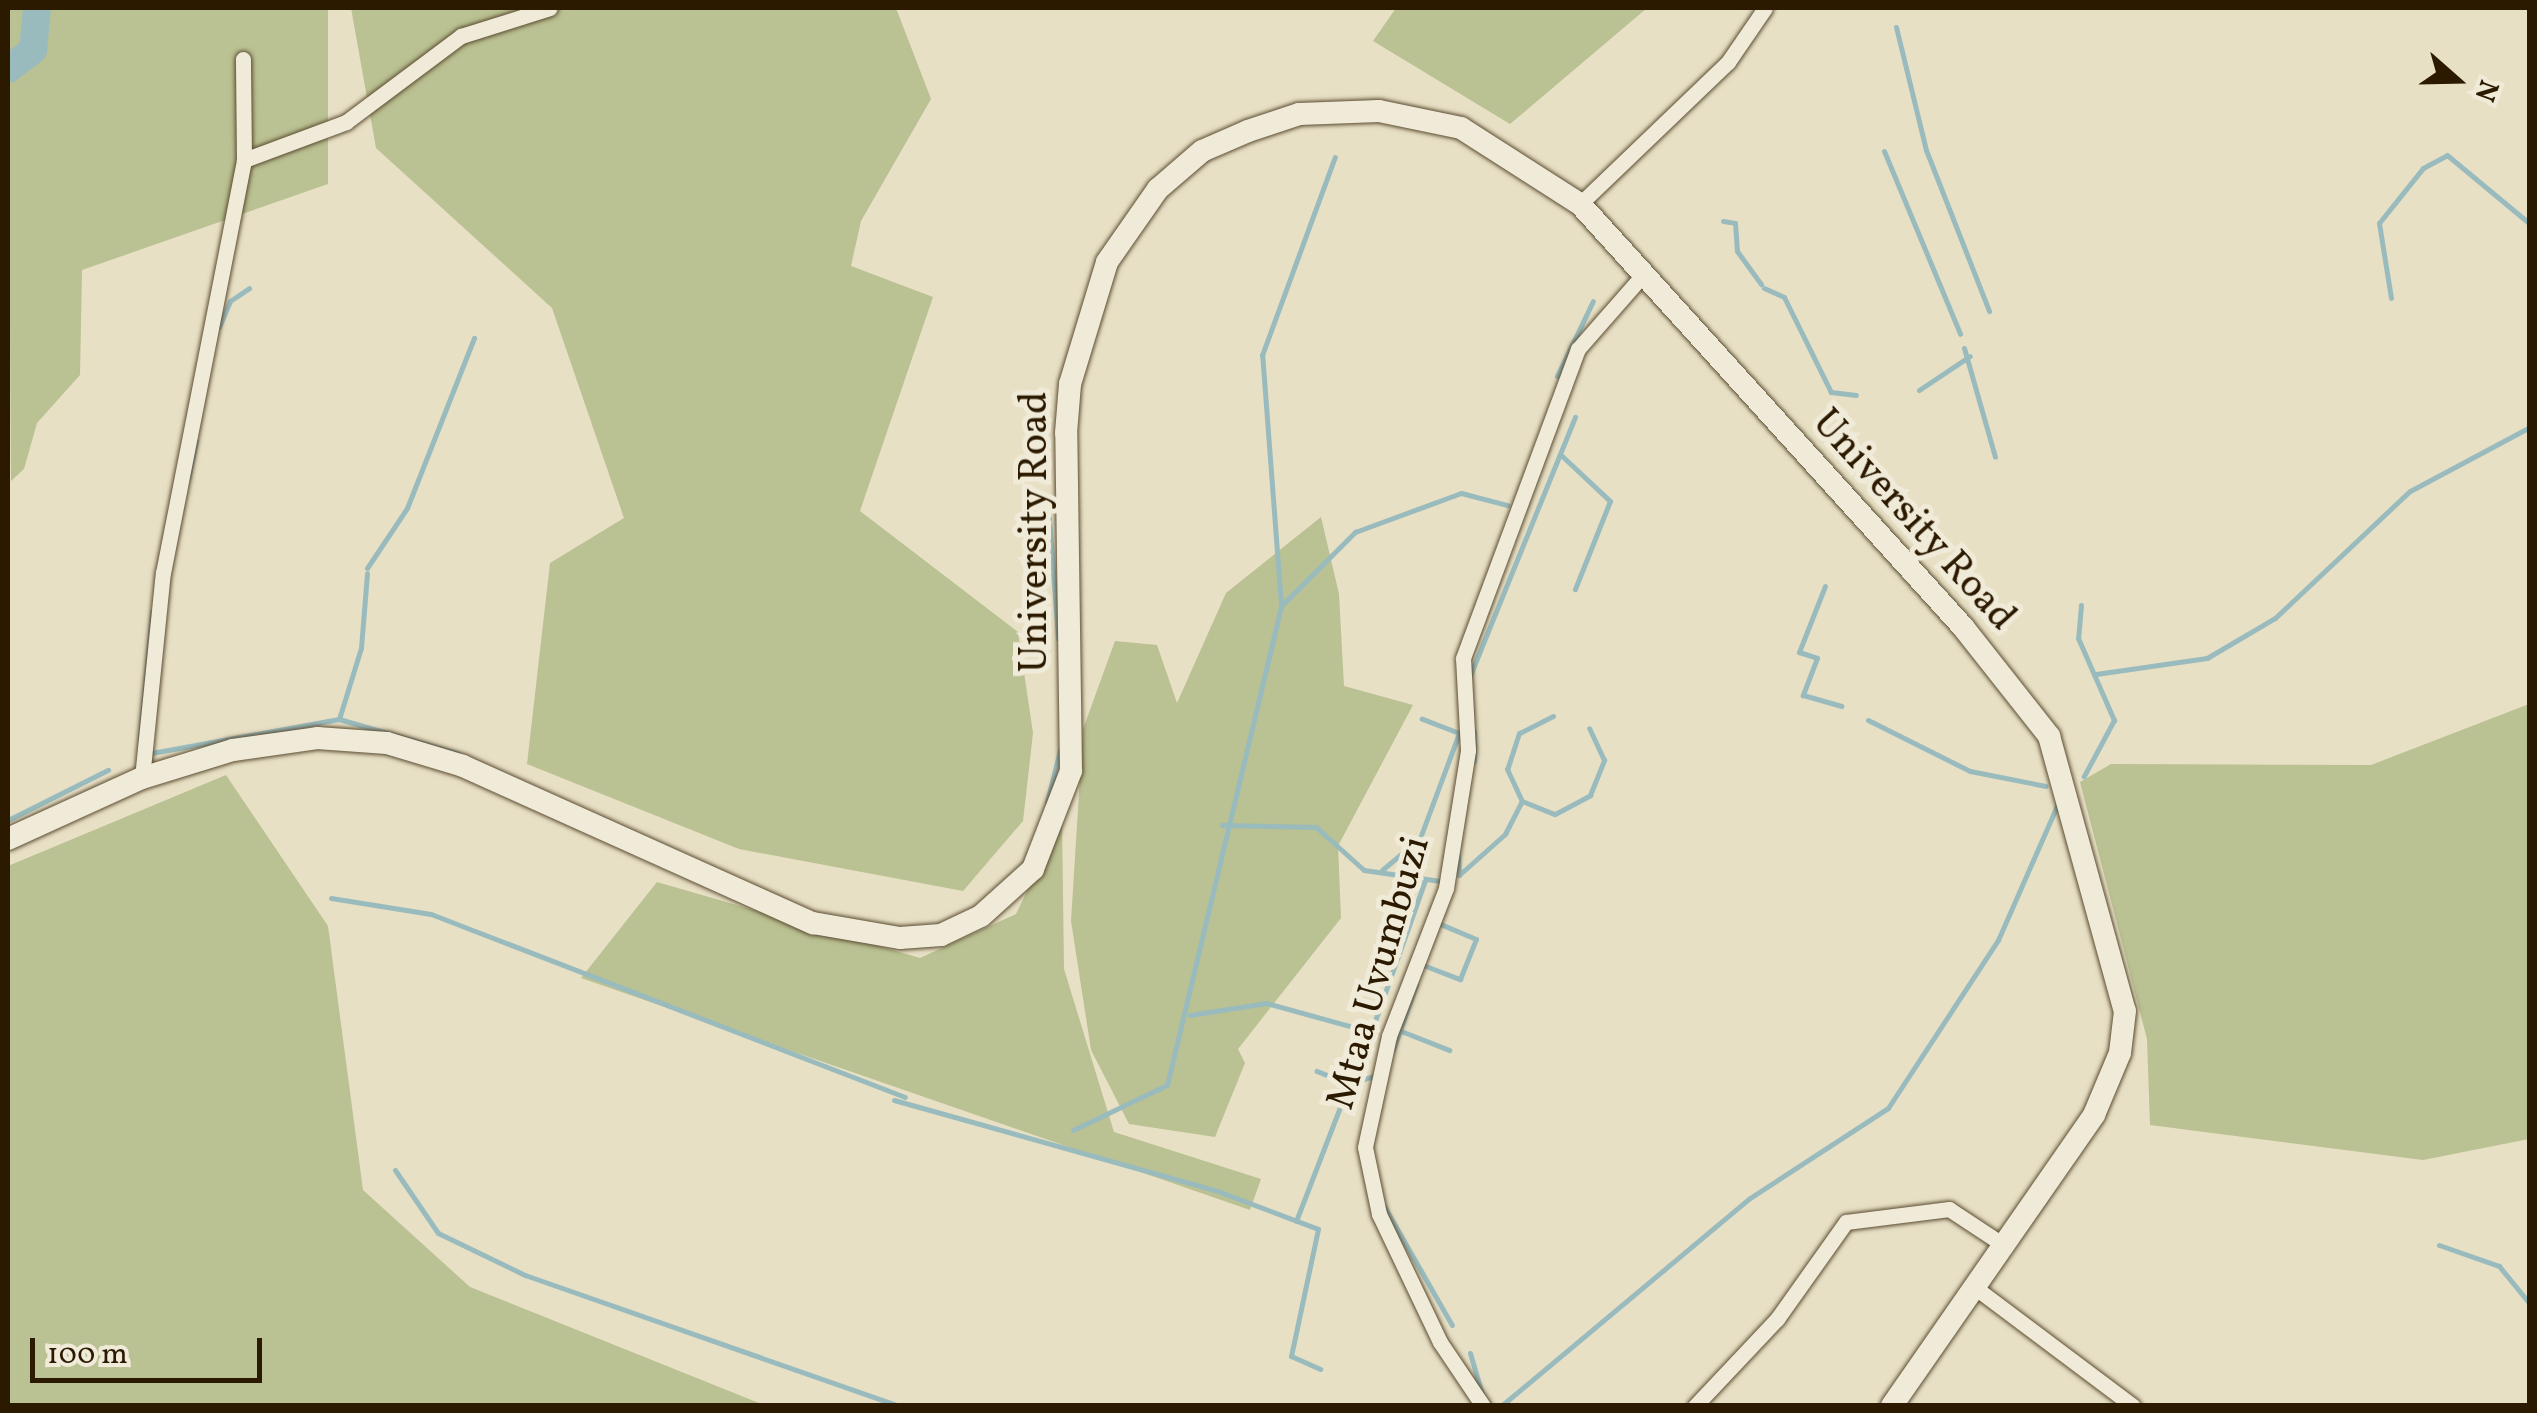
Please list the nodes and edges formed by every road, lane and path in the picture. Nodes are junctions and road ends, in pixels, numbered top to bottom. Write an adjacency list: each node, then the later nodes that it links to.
1 (550, 8): 4 (street)
2 (1765, 8): 5 (street)
3 (243, 59): 4 (street)
4 (244, 160): 7 (street)
5 (1580, 204): 6 (street, University Road); 7 (street, University Road)
6 (1642, 276): 9 (street, University Road); 11 (street, Mtaa Uvumbuzi)
7 (142, 778): 8 (street, University Road)
8 (8, 839)
9 (2002, 1244): 10 (street, University Road); 12 (street)
10 (1973, 1286): 13 (street, University Road); 14 (street)
11 (1483, 1406)
12 (1695, 1406)
13 (1892, 1406)
14 (2134, 1406)

